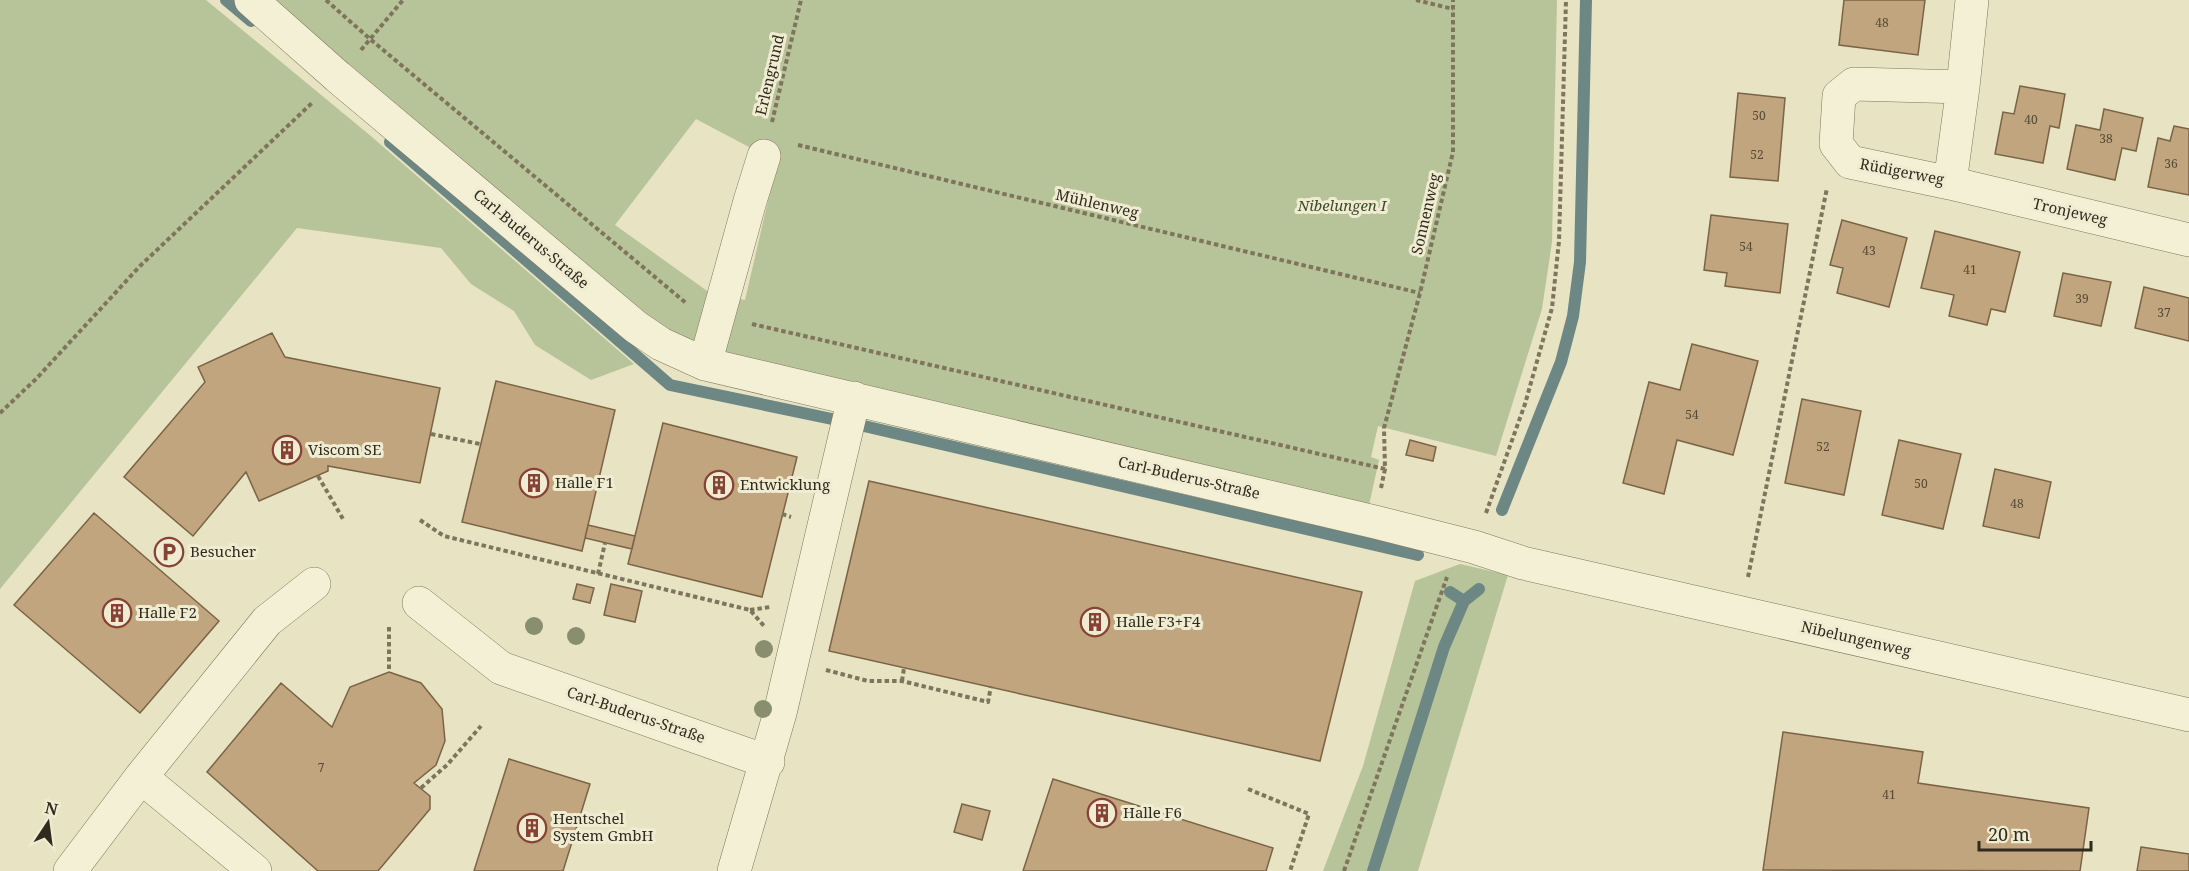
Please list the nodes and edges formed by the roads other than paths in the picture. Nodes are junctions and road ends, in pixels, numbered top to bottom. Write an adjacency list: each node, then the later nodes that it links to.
1 (251, 0): 7 (street, Carl-Buderus-Straße)
2 (1972, 0): 3 (street, Rüdigerweg)
3 (1963, 87): 5 (street, Rüdigerweg); 5 (street, Rüdigerweg)
4 (766, 147): 7 (street)
5 (1950, 183): 6 (street, Tronjeweg)
6 (2189, 240)
7 (705, 364): 8 (street, Carl-Buderus-Straße)
8 (854, 398): 9 (street, Carl-Buderus-Straße); 13 (street)
9 (1522, 563): 12 (street, Nibelungenweg)
10 (314, 584): 14 (street)
11 (419, 603): 13 (street, Carl-Buderus-Straße)
12 (2189, 715)
13 (768, 762): 17 (street)
14 (141, 777): 15 (street); 16 (street)
15 (70, 871)
16 (255, 871)
17 (734, 871)

